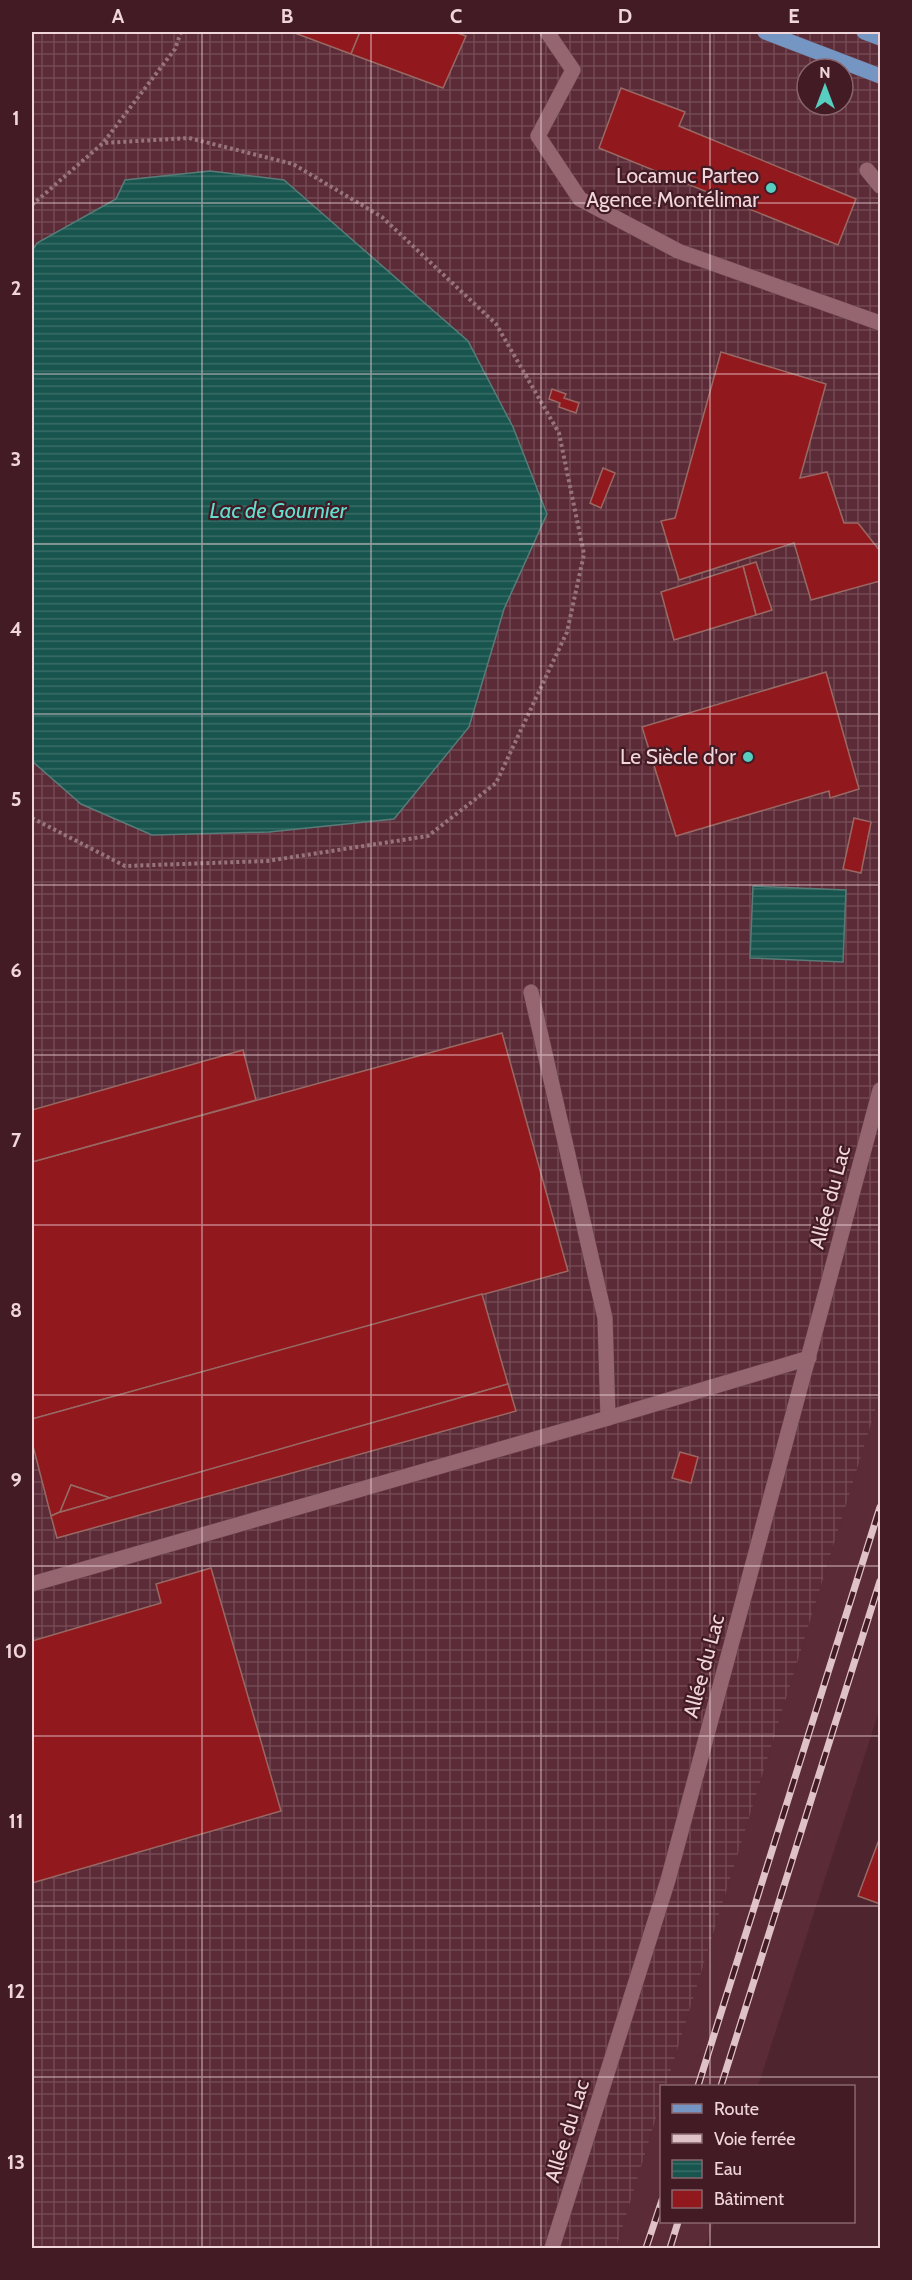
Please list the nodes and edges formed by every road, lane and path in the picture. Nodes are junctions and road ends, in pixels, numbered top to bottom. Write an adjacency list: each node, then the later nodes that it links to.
1 (181, 32): 7 (path)
2 (547, 32): 11 (street)
3 (765, 32): 6 (main road)
4 (864, 32): 5 (main road)
5 (880, 38)
6 (880, 76)
7 (103, 143): 10 (path); 12 (path)
8 (867, 170): 9 (street)
9 (880, 186)
10 (32, 205)
11 (880, 323)
12 (32, 818)
13 (531, 992): 16 (street)
14 (880, 1090): 15 (street, Allée du Lac)
15 (808, 1358): 16 (street); 18 (street, Allée du Lac)
16 (608, 1418): 17 (street)
17 (32, 1584)
18 (552, 2248)

